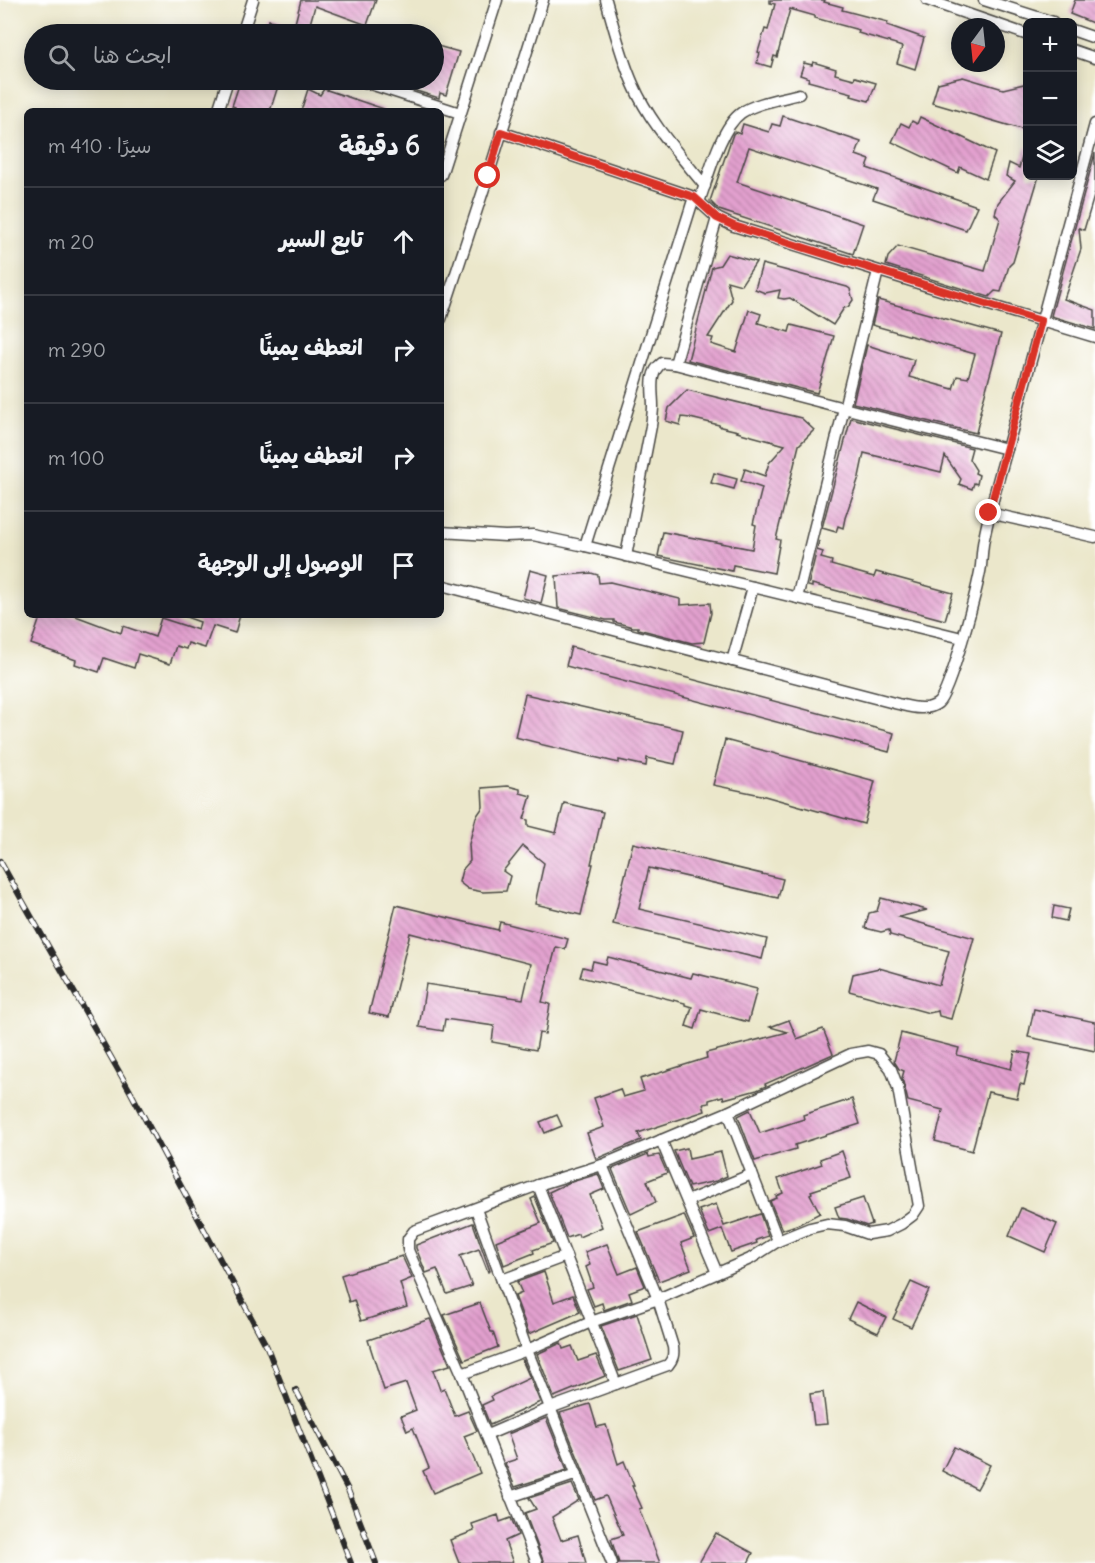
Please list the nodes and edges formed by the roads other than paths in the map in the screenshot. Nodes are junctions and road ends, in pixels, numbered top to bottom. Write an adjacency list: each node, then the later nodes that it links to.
1 (253, 0): 8 (street)
2 (497, 0): 18 (street)
3 (543, 0): 20 (street)
4 (606, 0): 22 (street)
5 (927, 0): 10 (street)
6 (984, 0): 7 (street)
7 (1040, 18)
8 (245, 24)
9 (1077, 32): 11 (street)
10 (1023, 33)
11 (1095, 38)
12 (1077, 52): 13 (street)
13 (1095, 58)
14 (225, 90): 17 (street)
15 (389, 90): 18 (street)
16 (799, 94): 22 (street)
17 (219, 108)
18 (460, 113): 21 (street)
19 (1095, 124): 27 (street)
20 (501, 132): 23 (street); 26 (street)
21 (444, 165)
22 (705, 186): 23 (street)
23 (696, 200): 24 (street); 35 (street)
24 (717, 218): 25 (street); 29 (street)
25 (878, 271): 27 (street); 30 (street)
26 (444, 310)
27 (1041, 321): 28 (street); 31 (street)
28 (1095, 337)
29 (675, 364): 30 (street); 36 (street)
30 (844, 408): 31 (street); 39 (street)
31 (1006, 449): 32 (street)
32 (989, 513): 34 (street); 40 (street)
33 (444, 532): 35 (street)
34 (1095, 537)
35 (585, 546): 36 (street)
36 (626, 556): 38 (street)
37 (444, 586): 41 (street)
38 (753, 587): 39 (street); 41 (street)
39 (796, 598): 40 (street)
40 (963, 638): 41 (street)
41 (732, 661)
42 (728, 1112): 43 (street); 45 (street); 49 (street)
43 (661, 1140): 44 (street); 47 (street)
44 (602, 1165): 46 (street); 53 (street)
45 (752, 1174): 47 (street); 49 (street)
46 (538, 1185): 48 (street); 50 (street)
47 (687, 1201): 51 (street)
48 (476, 1209): 52 (street); 56 (street)
49 (778, 1241): 51 (street)
50 (566, 1256): 52 (street); 54 (street)
51 (717, 1273): 53 (street)
52 (502, 1280): 55 (street)
53 (658, 1299): 54 (street); 57 (street)
54 (591, 1322): 55 (street); 57 (street)
55 (527, 1350): 56 (street); 58 (street)
56 (462, 1374): 59 (street)
57 (616, 1384): 58 (street)
58 (550, 1408): 59 (street); 60 (street)
59 (487, 1435): 61 (street)
60 (577, 1474): 61 (street); 63 (street)
61 (510, 1497): 62 (street)
62 (537, 1563)
63 (612, 1563)

